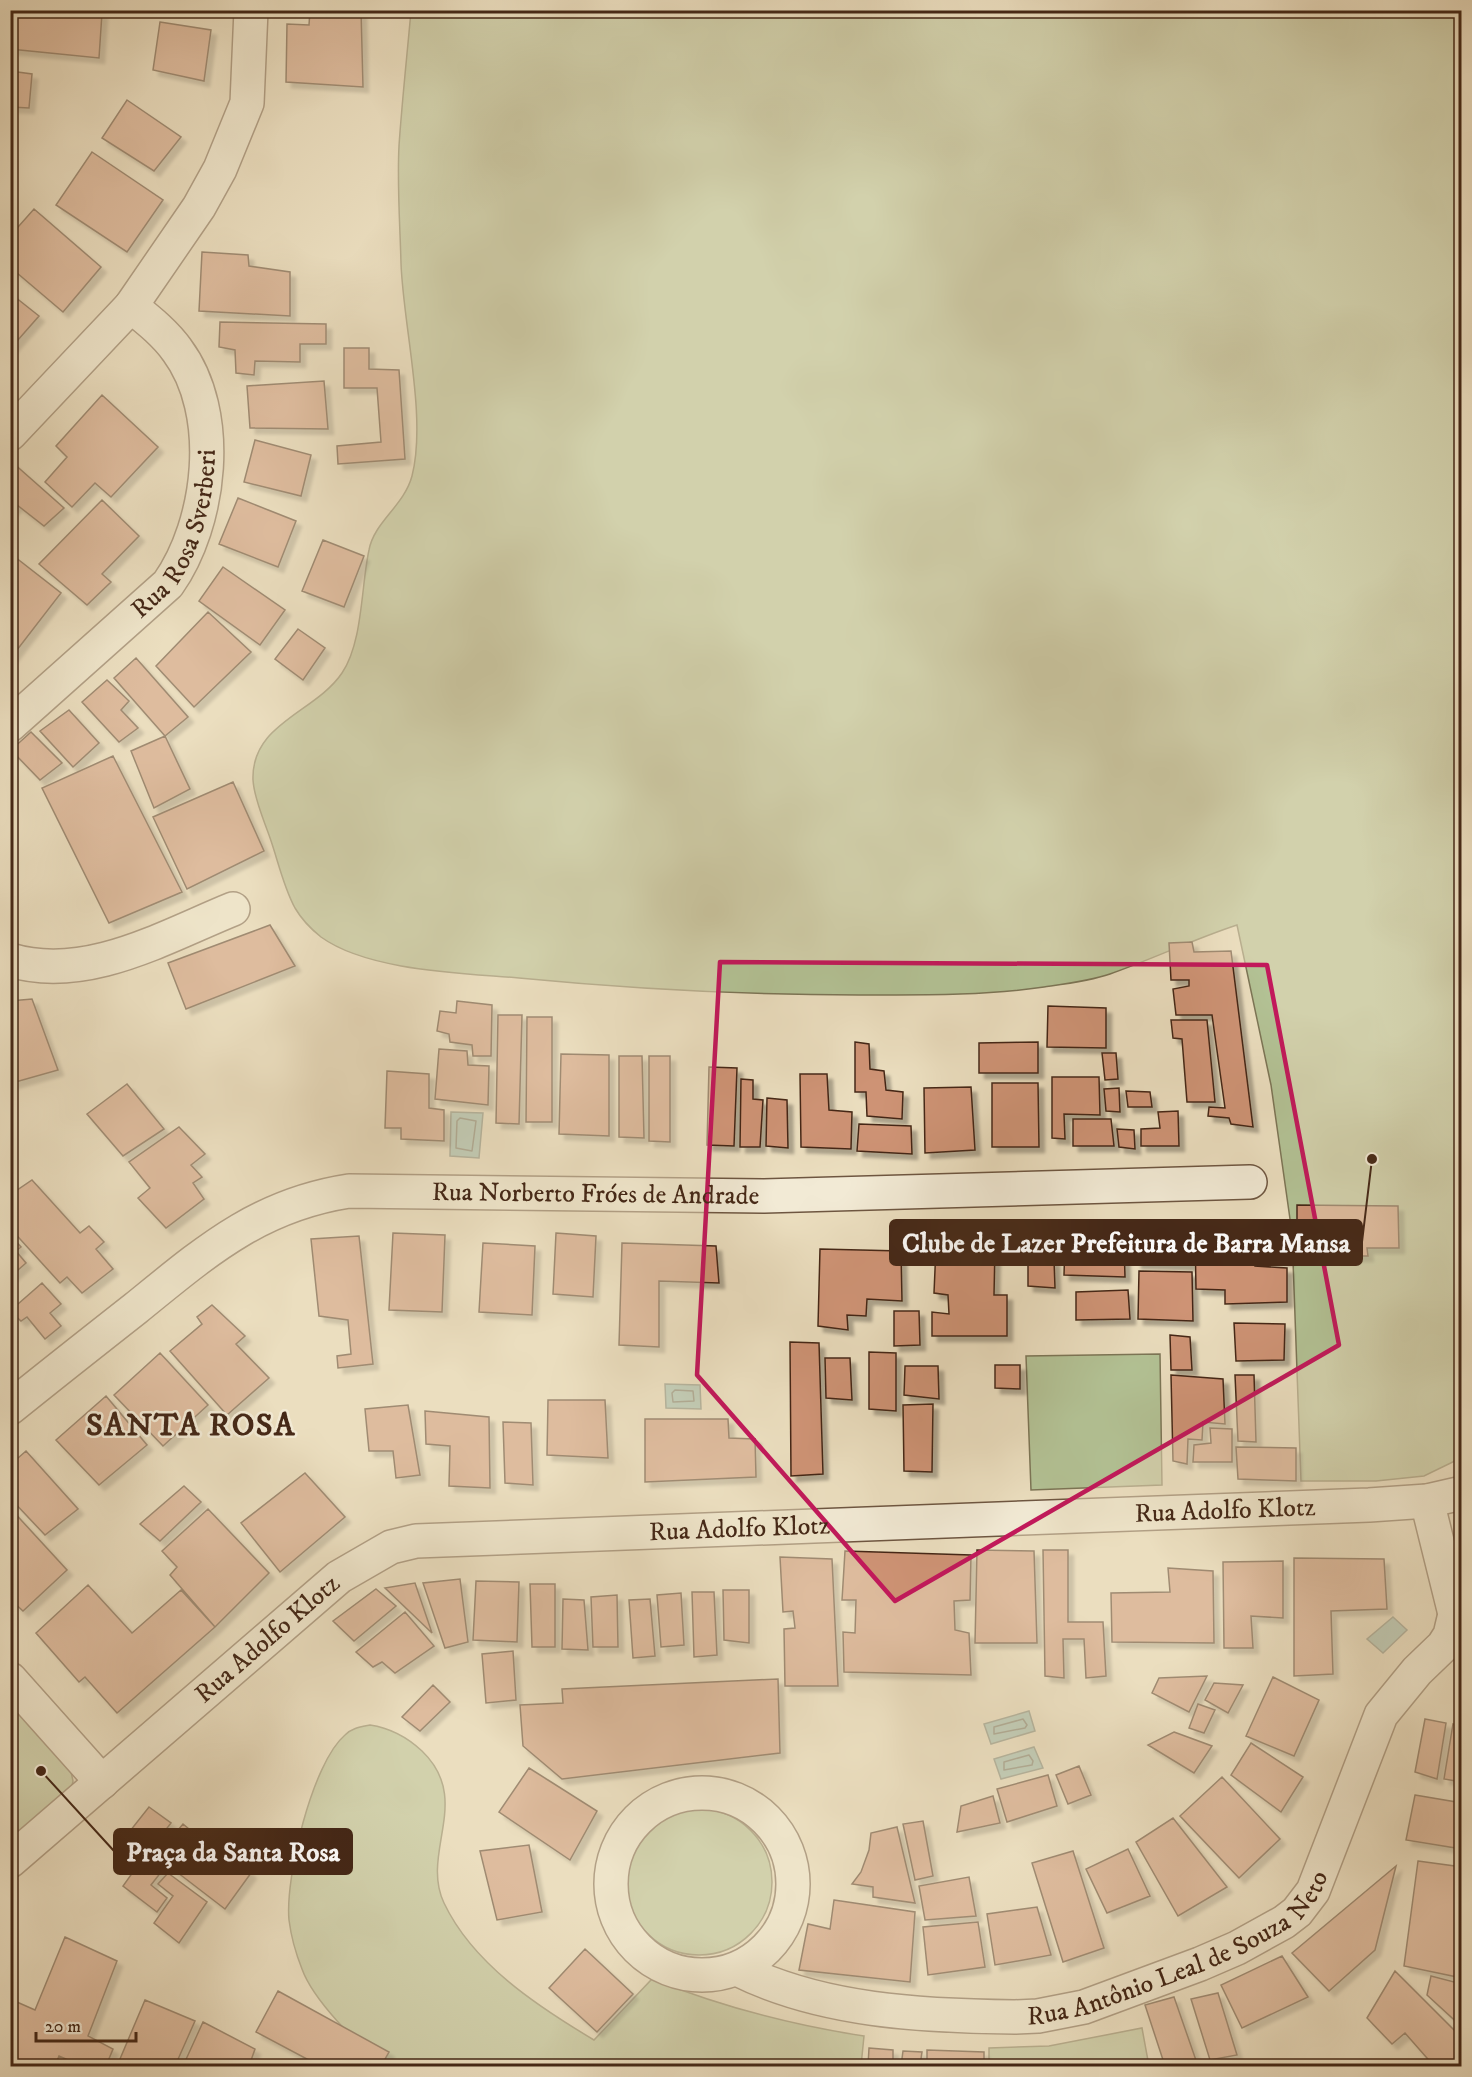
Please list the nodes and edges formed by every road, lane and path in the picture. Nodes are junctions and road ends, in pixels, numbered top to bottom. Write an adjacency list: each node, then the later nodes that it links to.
1 (251, 10): 2 (street)
2 (131, 306): 3 (street); 4 (street, Rua Rosa Sverberi)
3 (10, 434)
4 (10, 725)
5 (234, 909): 6 (street)
6 (10, 960)
7 (1250, 1182): 8 (street, Rua Norberto Fróes de Andrade)
8 (10, 1408)
9 (1461, 1493): 10 (street, Rua Adolfo Klotz)
10 (1427, 1501): 11 (street); 15 (street, Rua Adolfo Klotz)
11 (1458, 1621): 13 (street, Rua Antônio Leal de Souza Neto)
12 (1461, 1661): 13 (street)
13 (1417, 1671): 17 (street, Rua Antônio Leal de Souza Neto)
14 (10, 1679): 15 (street)
15 (102, 1782): 16 (street, Rua Adolfo Klotz)
16 (10, 1861)
17 (737, 1969): 17 (street)

